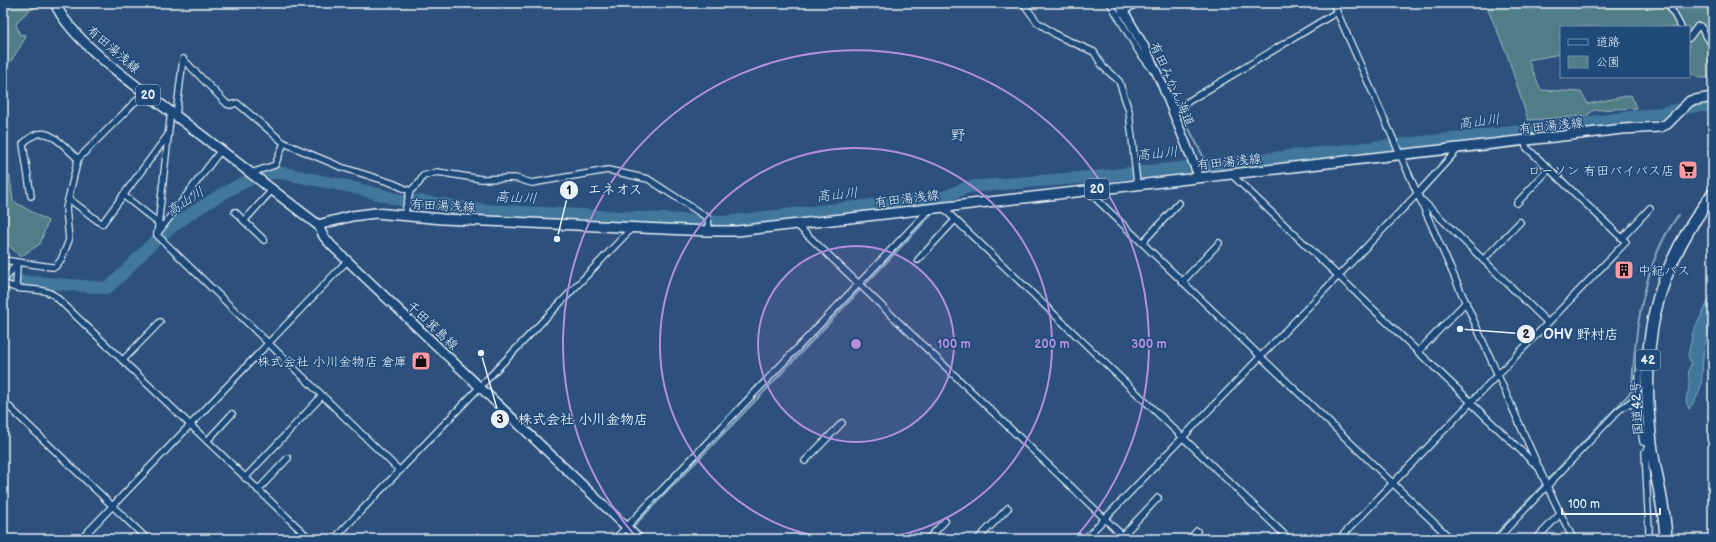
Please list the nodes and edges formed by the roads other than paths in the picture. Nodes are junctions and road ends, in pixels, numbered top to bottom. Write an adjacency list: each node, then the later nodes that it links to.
1 (1023, 3): 28 (street)
2 (1110, 3): 9 (street)
3 (1119, 3): 9 (main road, 有田みかん海道)
4 (1138, 3): 9 (street)
5 (1333, 3): 8 (street)
6 (1668, 3): 10 (street)
7 (57, 4): 13 (main road, 有田湯浅線 / 20)
8 (1337, 12): 15 (street); 22 (street)
9 (1121, 13): 15 (main road, 有田みかん海道)
10 (1680, 26)
11 (1690, 37): 12 (street)
12 (1713, 46)
13 (144, 92): 16 (main road, 有田湯浅線 / 20); 23 (street)
14 (1713, 98): 18 (main road, 有田湯浅線 / 20)
15 (1174, 110): 27 (main road, 有田みかん海道)
16 (173, 113): 17 (street); 19 (street); 21 (main road, 有田湯浅線 / 20)
17 (168, 135): 33 (street); 48 (street)
18 (1526, 141): 20 (main road, 有田湯浅線 / 20); 24 (street)
19 (284, 143): 25 (street); 31 (street)
20 (1458, 149): 22 (main road, 有田湯浅線 / 20); 35 (street)
21 (221, 150): 25 (main road, 有田湯浅線 / 20); 48 (street)
22 (1398, 152): 26 (main road, 有田湯浅線 / 20); 35 (street)
23 (78, 159): 34 (street); 36 (street)
24 (1549, 169): 38 (street); 52 (street)
25 (252, 174): 29 (main road, 有田湯浅線 / 20)
26 (1231, 174): 27 (main road, 有田湯浅線 / 20); 61 (street)
27 (1198, 175): 28 (main road, 有田湯浅線 / 20)
28 (1137, 184): 30 (main road, 有田湯浅線 / 20)
29 (272, 190): 45 (street); 49 (main road, 有田湯浅線 / 20)
30 (1088, 190): 39 (main road, 有田湯浅線 / 20); 54 (street)
31 (410, 194): 43 (street); 51 (street)
32 (1713, 194): 70 (highway, 国道42号 / 42)
33 (124, 195): 36 (street); 48 (street)
34 (31, 196)
35 (1419, 196): 58 (street); 61 (street); 66 (street)
36 (69, 199): 60 (street)
37 (1179, 203): 54 (street)
38 (1517, 203)
39 (942, 207): 40 (main road, 有田湯浅線 / 20); 44 (street)
40 (931, 208): 47 (main road, 有田湯浅線 / 20); 64 (street)
41 (1650, 208): 52 (street)
42 (235, 212): 45 (street)
43 (404, 216): 49 (main road, 有田湯浅線 / 20); 50 (main road, 有田湯浅線 / 20)
44 (955, 220): 57 (street); 83 (street)
45 (244, 221): 53 (street)
46 (1520, 222): 58 (street)
47 (796, 224): 51 (main road, 有田湯浅線 / 20); 64 (street)
48 (161, 225): 69 (street)
49 (318, 225): 59 (main road, 千田箕島線)
50 (632, 228): 51 (main road, 有田湯浅線 / 20); 75 (street)
51 (709, 231)
52 (1622, 238): 68 (street)
53 (264, 240)
54 (1142, 243): 63 (street)
55 (1219, 243): 63 (street)
56 (3, 260): 60 (street)
57 (918, 260)
58 (1483, 260): 68 (street)
59 (347, 261): 69 (street); 75 (main road, 千田箕島線)
60 (17, 263): 62 (street); 65 (street)
61 (1338, 276): 71 (street); 72 (street)
62 (3, 282): 65 (street)
63 (1182, 282): 72 (street)
64 (859, 283): 98 (street); 101 (street)
65 (16, 288): 73 (street)
66 (1466, 302): 71 (street); 74 (street)
67 (160, 322): 73 (street)
68 (1547, 322): 74 (street)
69 (268, 343): 76 (street); 82 (street)
70 (1648, 348): 79 (street); 85 (highway, 国道42号 / 42)
71 (1418, 352): 78 (street)
72 (1260, 356): 83 (street); 91 (street)
73 (123, 360): 82 (street)
74 (1498, 374): 78 (street); 88 (street)
75 (481, 387): 89 (street); 101 (main road, 千田箕島線)
76 (322, 396): 89 (street); 90 (street)
77 (3, 402): 95 (street)
78 (1470, 402): 88 (street); 91 (street)
79 (1627, 404): 85 (street); 92 (street)
80 (232, 414): 84 (street)
81 (842, 423): 87 (street)
82 (190, 424): 84 (street); 95 (street)
83 (1182, 437): 98 (street); 112 (street)
84 (207, 441): 90 (street)
85 (1647, 446): 118 (street); 119 (highway, 国道42号 / 42)
86 (288, 458): 93 (street)
87 (805, 461)
88 (1540, 470): 92 (street)
89 (400, 471): 106 (street)
90 (246, 478): 93 (street)
91 (1392, 483): 113 (street); 114 (street)
92 (1547, 486): 97 (street); 115 (street)
93 (258, 490): 105 (street)
94 (1158, 498): 102 (street)
95 (113, 506): 103 (street); 104 (street)
96 (1008, 508): 109 (street)
97 (1561, 513): 116 (street); 117 (street)
98 (1105, 518): 102 (street); 110 (street)
99 (944, 521): 108 (street)
100 (1197, 531): 111 (street)
101 (632, 532): 107 (street)
102 (1124, 537)
103 (81, 539)
104 (147, 539)
105 (310, 539)
106 (334, 539)
107 (615, 539)
108 (928, 539)
109 (978, 539)
110 (1085, 539)
111 (1189, 539)
112 (1289, 539)
113 (1339, 539)
114 (1451, 539)
115 (1497, 539)
116 (1536, 539)
117 (1573, 539)
118 (1648, 539)
119 (1666, 539)

